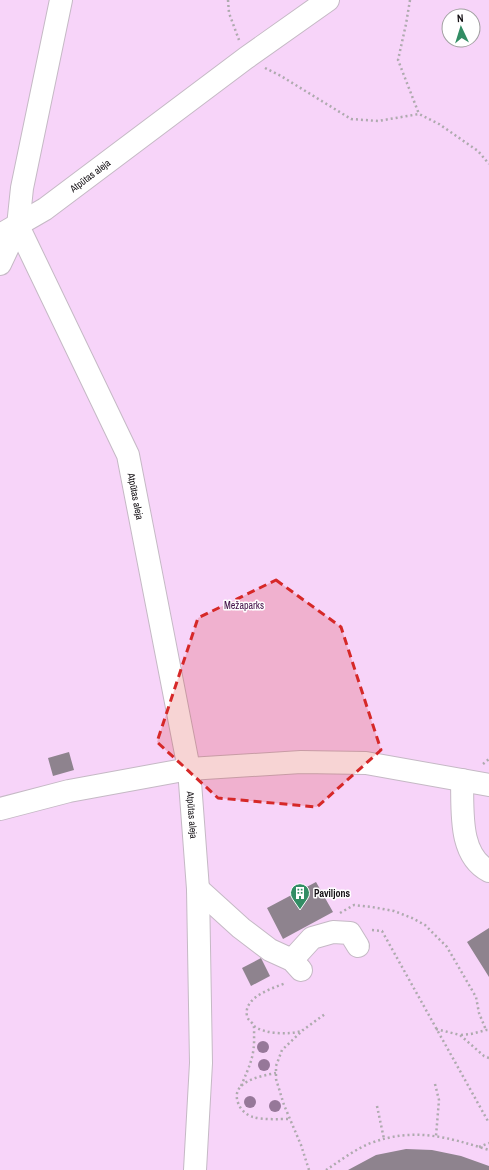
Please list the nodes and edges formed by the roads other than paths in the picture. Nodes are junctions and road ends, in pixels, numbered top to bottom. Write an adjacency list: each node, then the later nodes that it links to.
1 (61, 0): 3 (street)
2 (328, 0): 3 (street, Atpūtas aleja)
3 (9, 230): 4 (street); 5 (street, Atpūtas aleja)
4 (0, 264)
5 (189, 769): 6 (street); 8 (street); 10 (street, Atpūtas aleja)
6 (462, 780): 7 (street); 9 (street)
7 (489, 785)
8 (0, 809)
9 (489, 871)
10 (198, 889): 11 (street); 12 (street, Atpūtas aleja)
11 (354, 940)
12 (194, 1170)

